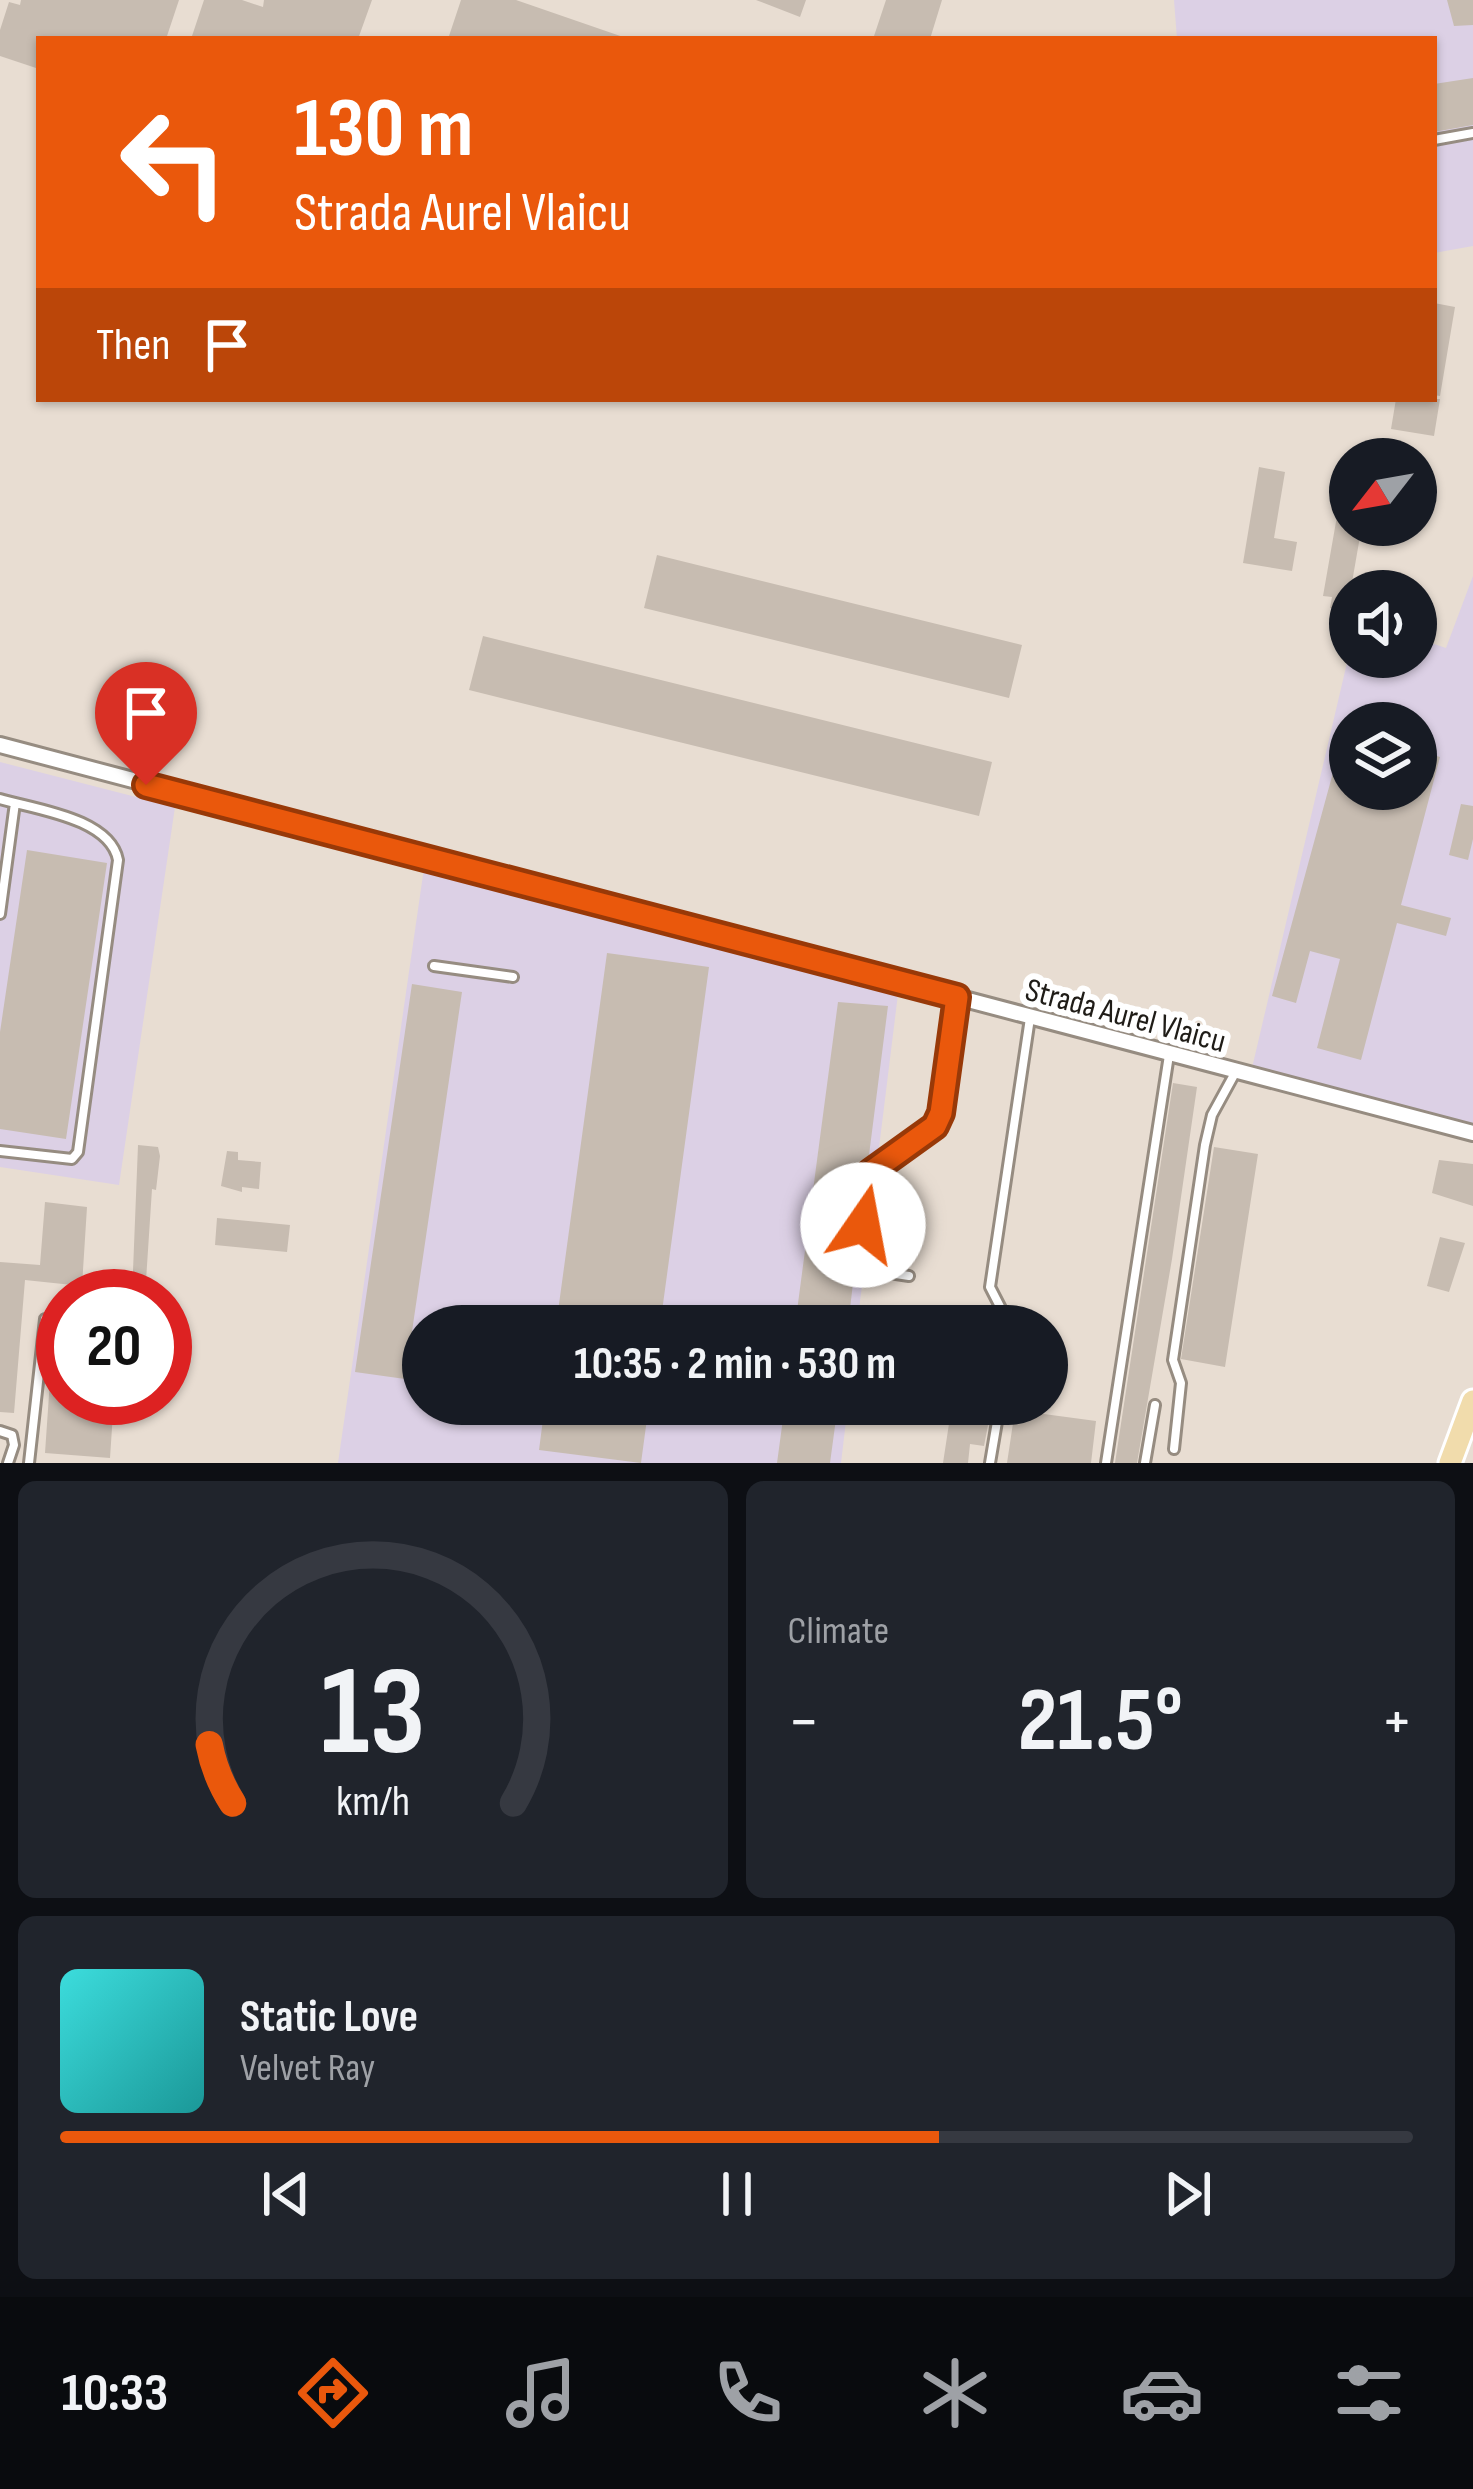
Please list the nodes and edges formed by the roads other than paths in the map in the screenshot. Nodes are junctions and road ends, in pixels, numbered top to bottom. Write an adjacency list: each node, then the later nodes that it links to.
1 (1473, 133): 2 (lane)
2 (1437, 139)
3 (0, 745): 9 (street, Strada Aurel Vlaicu)
4 (0, 799): 5 (lane)
5 (15, 803): 6 (lane); 14 (lane)
6 (0, 914)
7 (434, 967): 8 (lane)
8 (513, 977)
9 (957, 997): 10 (street, Strada Aurel Vlaicu); 15 (lane)
10 (1030, 1016): 11 (street, Strada Aurel Vlaicu); 16 (lane)
11 (1170, 1054): 12 (street, Strada Aurel Vlaicu); 26 (lane)
12 (1236, 1072): 13 (street, Strada Aurel Vlaicu); 22 (lane)
13 (1473, 1133)
14 (0, 1151)
15 (909, 1276)
16 (999, 1305)
17 (36, 1400): 24 (lane)
18 (1473, 1401): 28 (main road)
19 (1155, 1405): 27 (lane)
20 (996, 1425): 25 (lane)
21 (0, 1431): 23 (lane)
22 (1174, 1449)
23 (8, 1463)
24 (29, 1463)
25 (990, 1463)
26 (1106, 1463)
27 (1145, 1463)
28 (1450, 1463)

